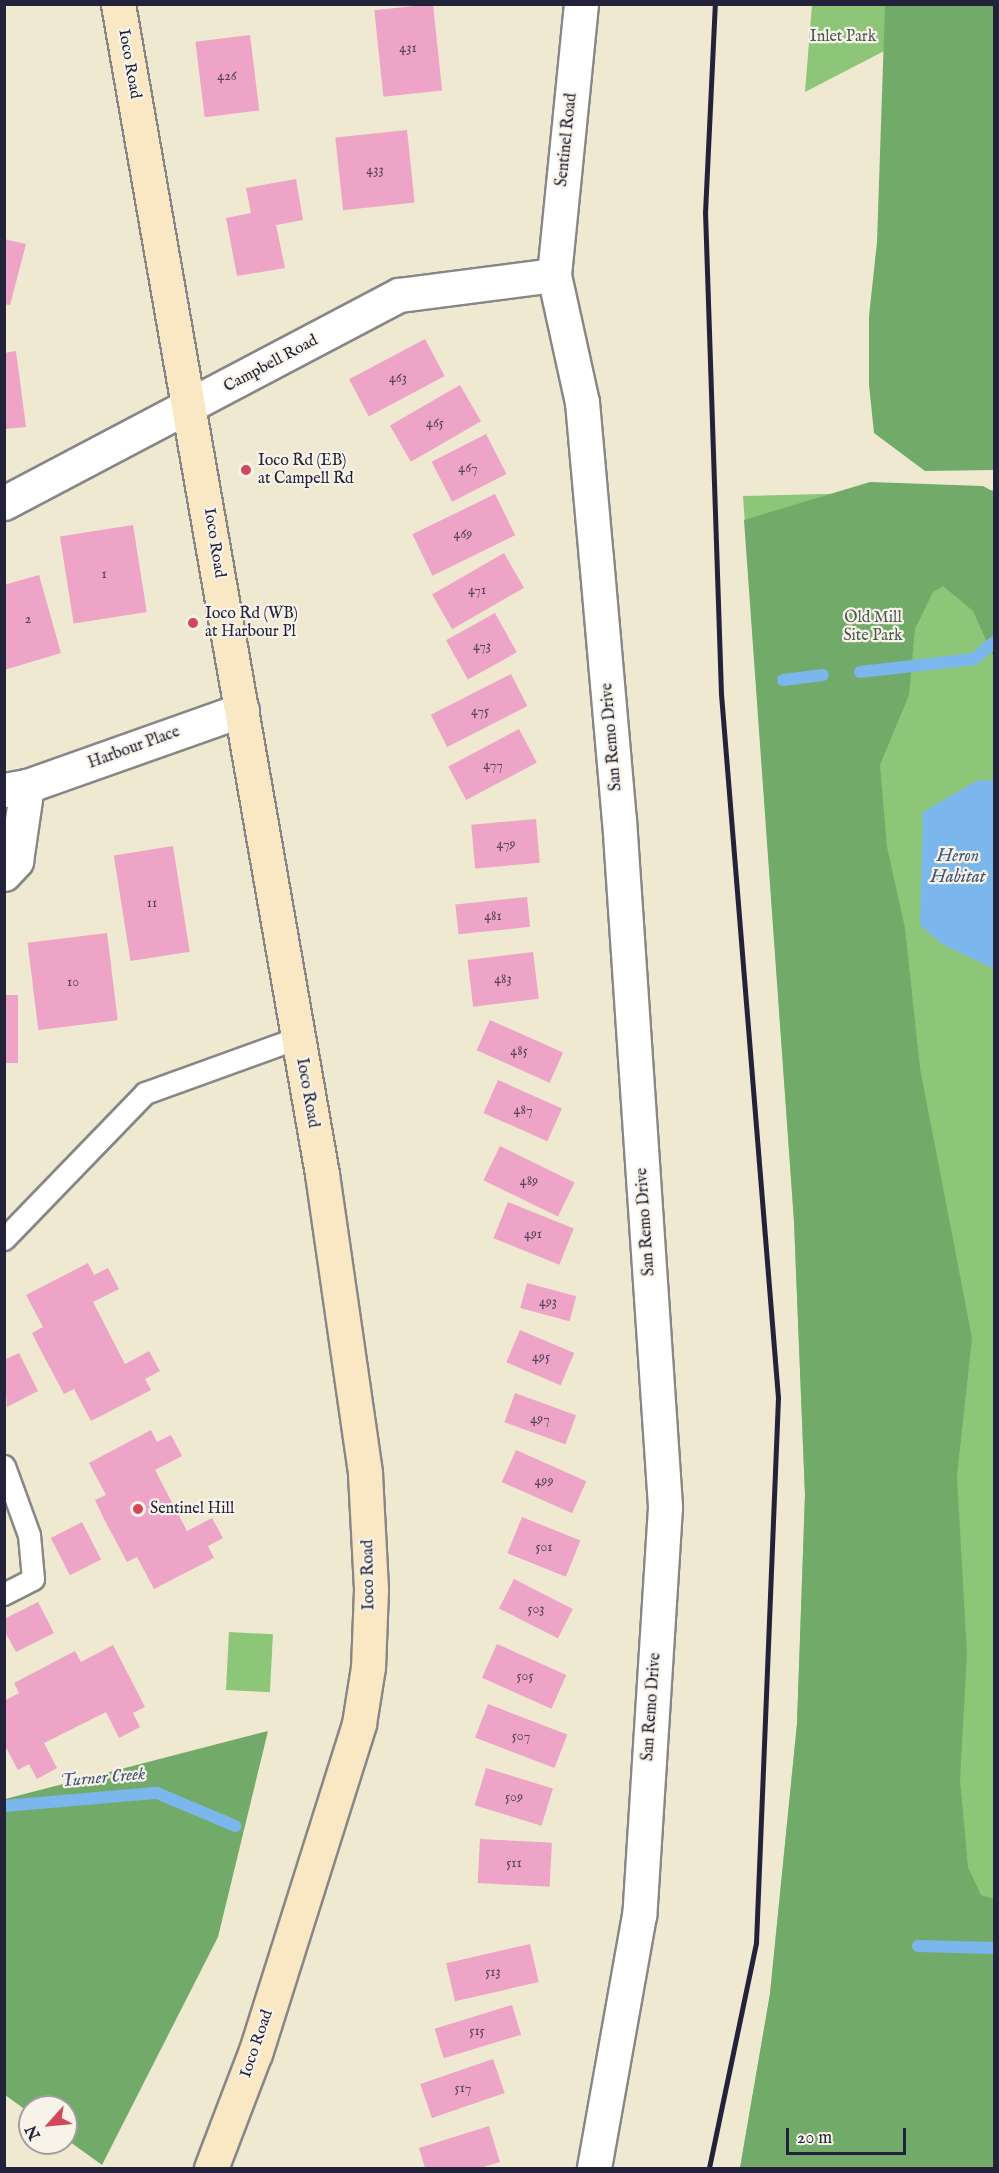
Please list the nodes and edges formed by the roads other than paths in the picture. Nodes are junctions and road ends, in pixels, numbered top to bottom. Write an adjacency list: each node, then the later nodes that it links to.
1 (118, 4): 4 (main road, Ioco Road)
2 (581, 4): 3 (street, Sentinel Road)
3 (554, 275): 4 (street, Campbell Road); 15 (street, San Remo Drive)
4 (191, 407): 5 (street, Campbell Road); 6 (main road, Ioco Road)
5 (4, 503)
6 (242, 710): 7 (street, Harbour Place); 9 (main road, Ioco Road)
7 (16, 788): 8 (street, Harbour Place)
8 (4, 874)
9 (297, 1038): 10 (lane); 14 (main road, Ioco Road)
10 (4, 1239)
11 (4, 1466): 12 (lane)
12 (9, 1494): 13 (lane)
13 (4, 1594)
14 (211, 2169)
15 (594, 2169)

